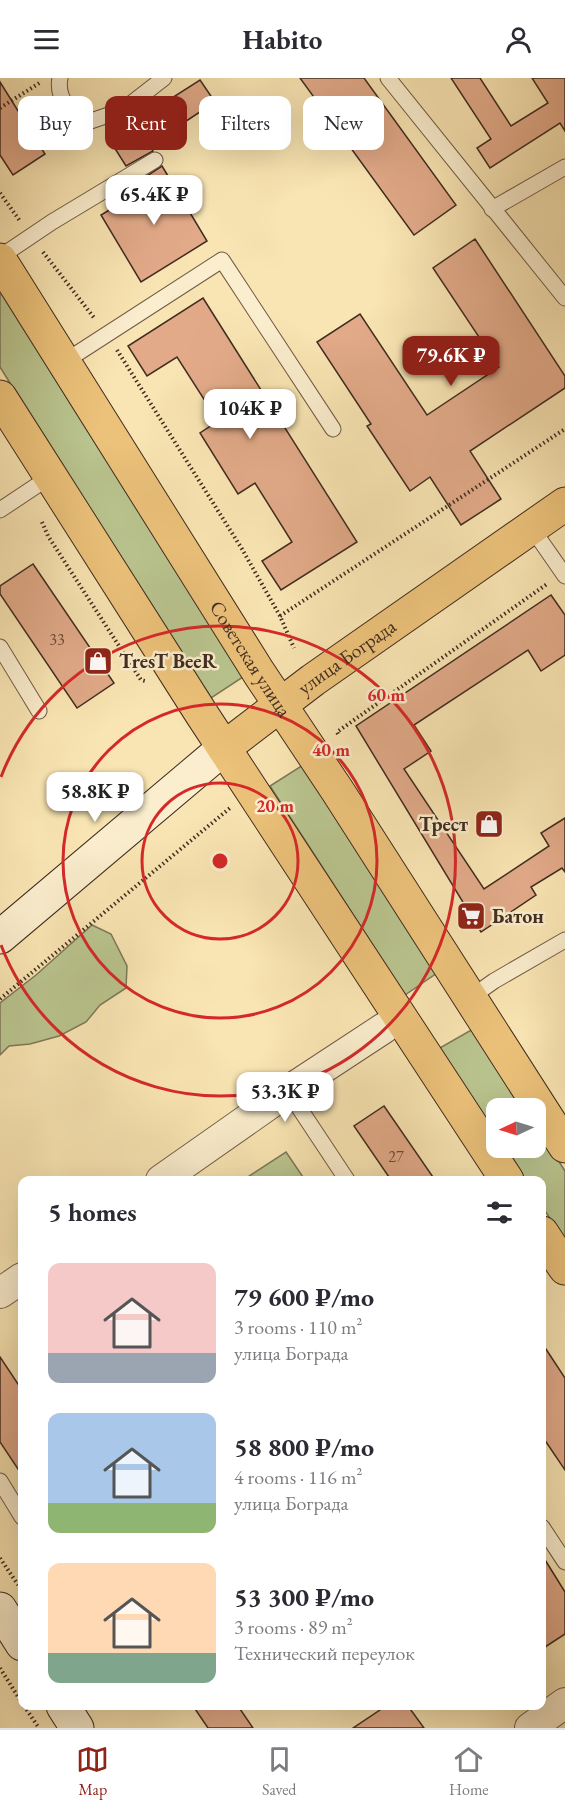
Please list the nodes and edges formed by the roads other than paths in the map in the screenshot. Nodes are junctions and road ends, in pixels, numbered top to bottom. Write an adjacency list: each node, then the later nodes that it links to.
1 (60, 78): 2 (lane)
2 (164, 78)
3 (388, 78): 6 (lane)
4 (155, 160): 7 (lane)
5 (565, 167): 6 (lane)
6 (492, 209): 8 (lane)
7 (0, 259): 9 (main road, Советская улица)
8 (565, 298)
9 (64, 362): 11 (lane); 18 (main road, Советская улица)
10 (0, 396): 12 (main road)
11 (333, 429)
12 (51, 476): 14 (lane); 20 (main road)
13 (565, 504): 15 (main road, улица Бограда)
14 (0, 510)
15 (531, 527): 16 (lane); 18 (main road, улица Бограда)
16 (564, 575)
17 (0, 647): 19 (lane)
18 (280, 705): 20 (main road, улица Бограда); 23 (main road, Советская улица)
19 (39, 711)
20 (224, 748): 21 (main road, улица Бограда); 30 (main road)
21 (0, 936)
22 (565, 940): 23 (lane)
23 (470, 998): 26 (main road, Советская улица)
24 (384, 1028): 25 (street)
25 (288, 1091): 28 (street); 29 (lane)
26 (556, 1115): 27 (main road, Советская улица)
27 (565, 1146)
28 (171, 1176)
29 (344, 1176)
30 (504, 1176)
31 (546, 1239): 32 (main road)
32 (565, 1269)
33 (18, 1281): 34 (street)
34 (0, 1293)
35 (0, 1481): 36 (lane)
36 (18, 1510)
37 (546, 1533): 38 (lane)
38 (565, 1562)
39 (0, 1609): 40 (main road)
40 (18, 1638)
41 (565, 1703): 44 (street)
42 (66, 1710): 43 (main road)
43 (77, 1728)
44 (530, 1728)

